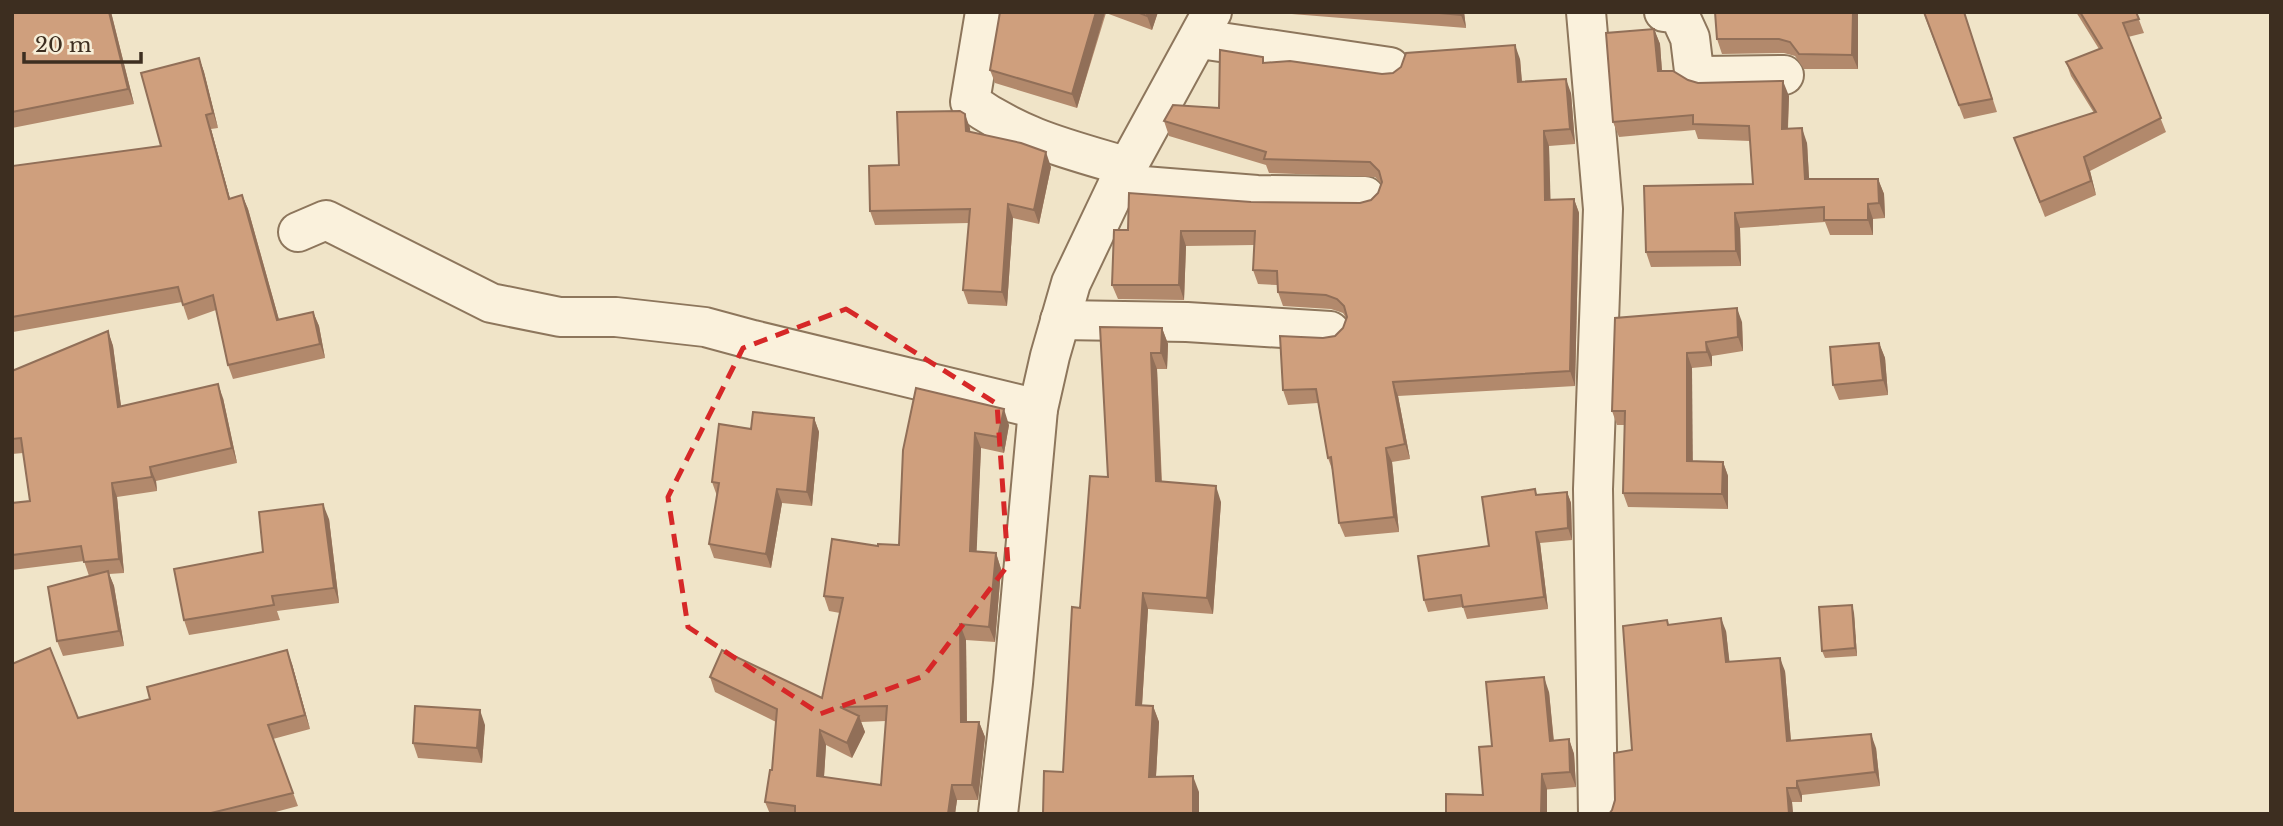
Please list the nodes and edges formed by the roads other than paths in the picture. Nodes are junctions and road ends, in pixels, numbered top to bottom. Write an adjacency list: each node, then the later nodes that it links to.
1 (985, 12): 7 (street)
2 (1586, 12): 14 (street)
3 (1664, 12): 6 (street)
4 (1206, 26): 5 (street); 7 (street)
5 (1390, 66)
6 (1784, 75)
7 (1123, 175): 8 (street); 10 (street)
8 (1365, 196)
9 (298, 232): 12 (street)
10 (1060, 320): 11 (street); 12 (street)
11 (1330, 331)
12 (1038, 408): 13 (street)
13 (998, 814)
14 (1598, 814)

